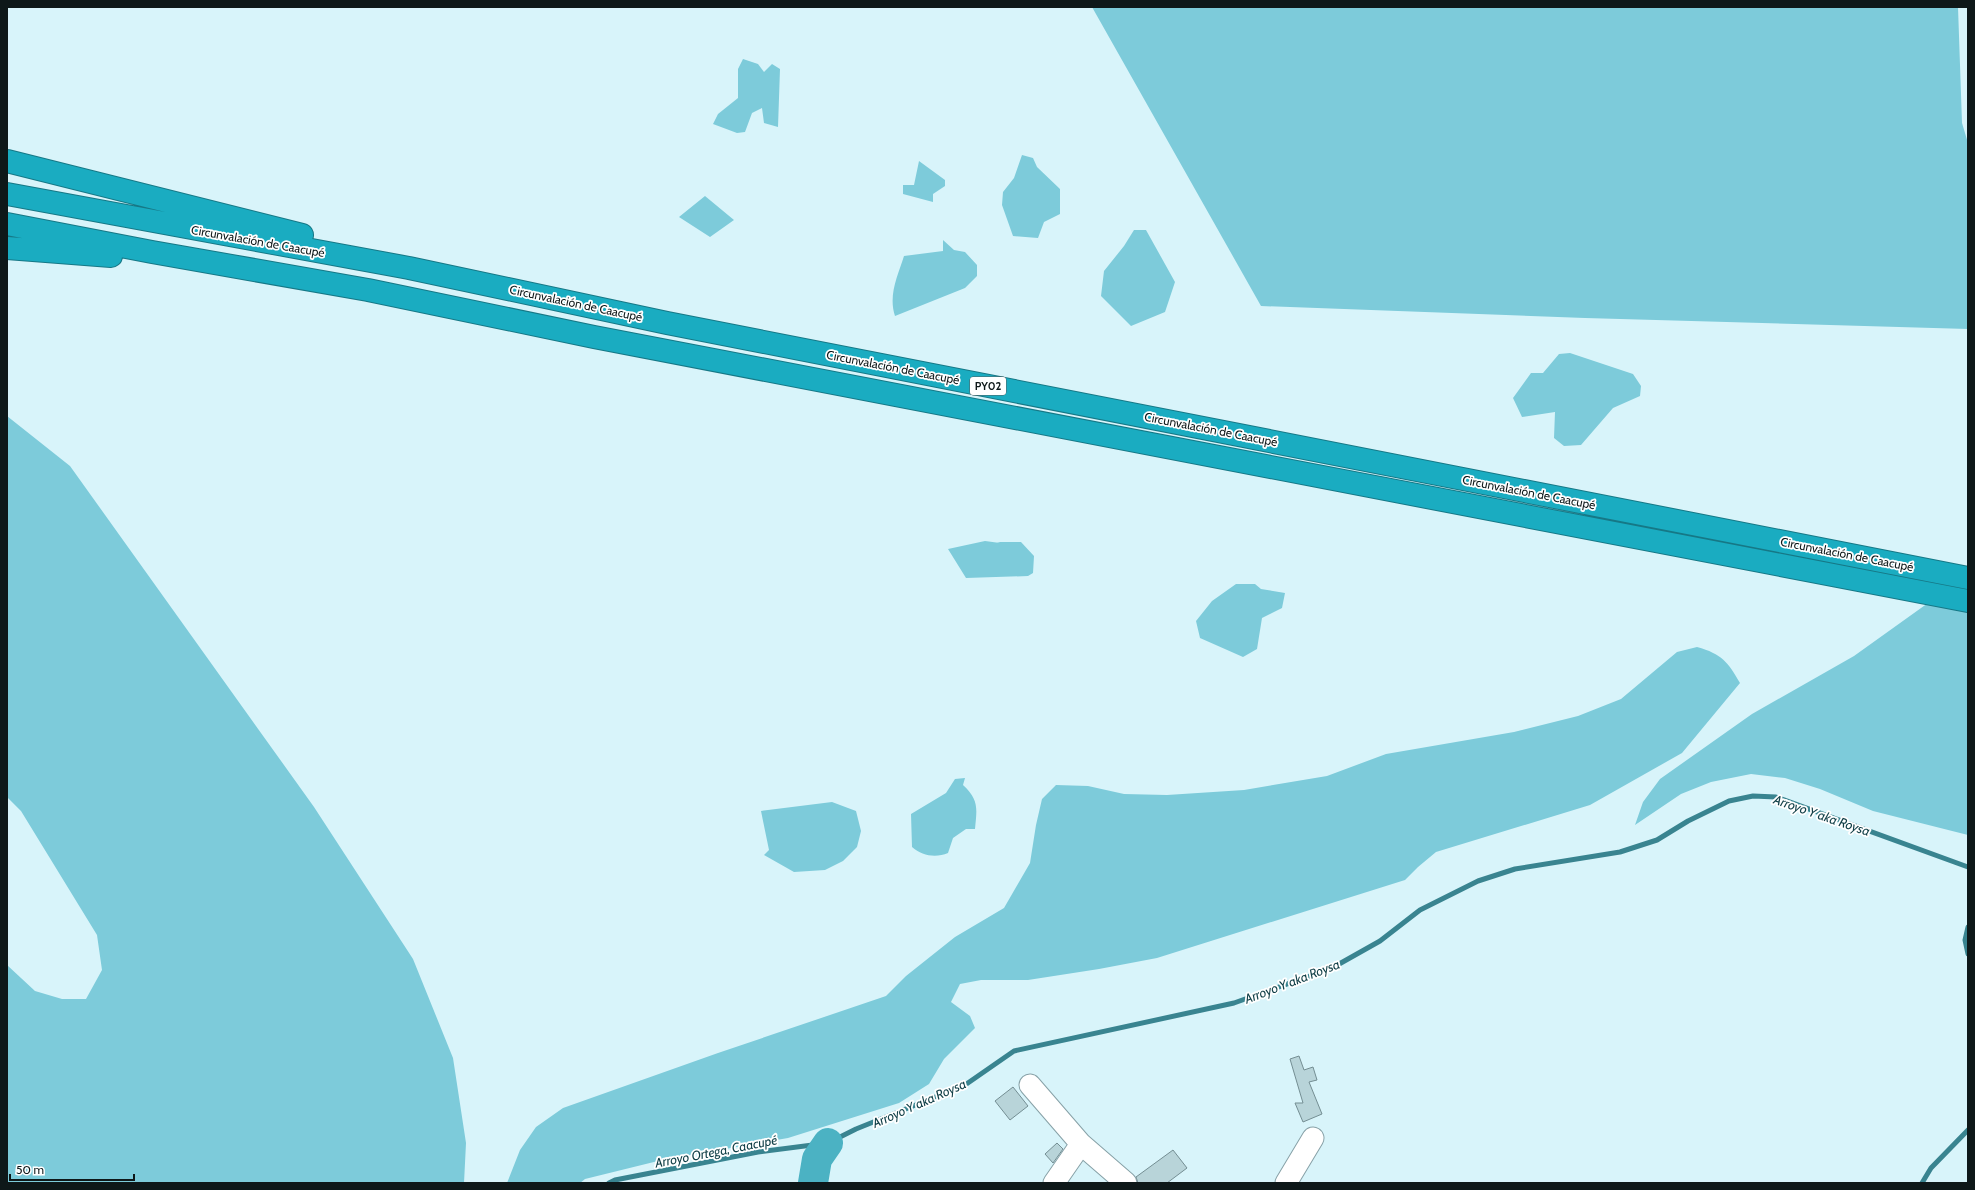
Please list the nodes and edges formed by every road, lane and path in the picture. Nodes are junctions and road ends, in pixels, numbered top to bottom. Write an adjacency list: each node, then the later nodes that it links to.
1 (7, 161): 6 (highway)
2 (7, 194): 6 (highway, Circunvalación de Caacupé / PY02)
3 (7, 224): 5 (highway, Circunvalación de Caacupé / PY02)
4 (7, 248): 5 (highway)
5 (152, 252): 8 (highway, Circunvalación de Caacupé / PY02)
6 (409, 268): 7 (highway, Circunvalación de Caacupé / PY02)
7 (1968, 578)
8 (1968, 601)
9 (1030, 1085): 11 (street)
10 (1313, 1138): 14 (street)
11 (1081, 1144): 12 (street); 13 (street)
12 (1054, 1183)
13 (1126, 1183)
14 (1286, 1183)

